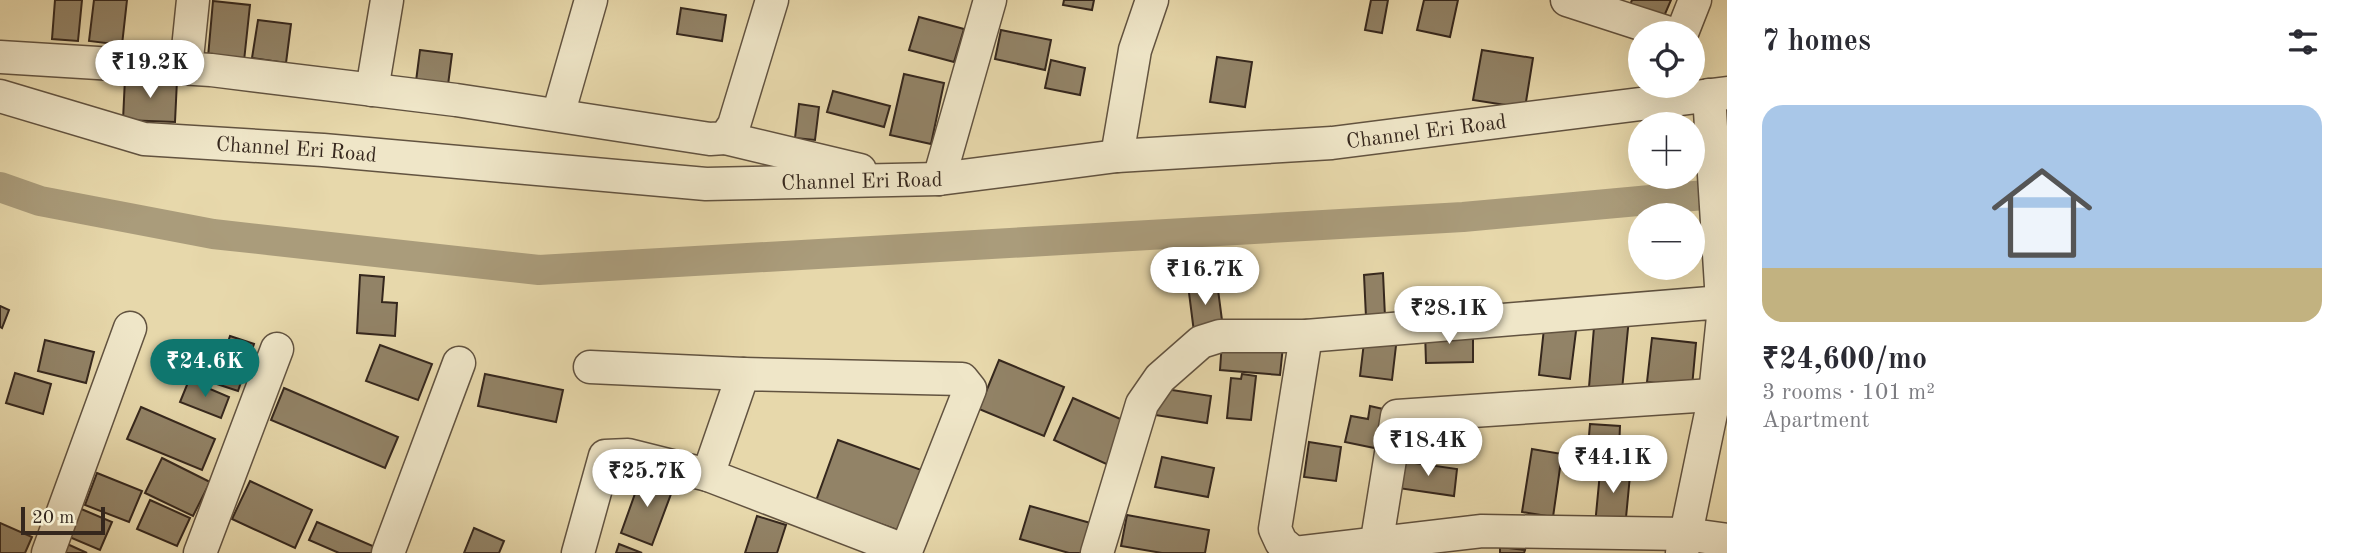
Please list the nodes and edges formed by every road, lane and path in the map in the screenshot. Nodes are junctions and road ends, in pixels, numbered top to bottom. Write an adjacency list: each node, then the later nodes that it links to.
1 (193, 0): 12 (street)
2 (387, 0): 13 (street)
3 (591, 0): 17 (street)
4 (772, 0): 18 (street)
5 (990, 0): 20 (street)
6 (1152, 0): 19 (street)
7 (1567, 0): 9 (street)
8 (1695, 0): 10 (street)
9 (1632, 21)
10 (1687, 21)
11 (0, 57): 12 (street)
12 (186, 68): 13 (street)
13 (372, 90): 17 (street)
14 (1718, 94): 22 (street)
15 (0, 96): 21 (street, Channel Eri Road)
16 (1632, 98): 19 (street, Channel Eri Road)
17 (558, 115): 18 (street)
18 (725, 138): 21 (street)
19 (1117, 156): 20 (street, Channel Eri Road)
20 (939, 179): 21 (street, Channel Eri Road)
21 (902, 180)
22 (1724, 302): 24 (street); 29 (street)
23 (130, 328): 35 (street)
24 (1306, 336): 39 (street); 40 (street)
25 (277, 349): 36 (street)
26 (459, 363): 37 (street)
27 (590, 367): 28 (street)
28 (743, 374): 30 (street); 34 (street)
29 (1721, 394): 32 (street); 33 (street)
30 (708, 475): 34 (street); 38 (street)
31 (1727, 540): 32 (street)
32 (1684, 544): 33 (street)
33 (1376, 546): 40 (street)
34 (906, 552)
35 (48, 553)
36 (200, 553)
37 (388, 553)
38 (578, 553)
39 (1097, 553)
40 (1295, 553)

